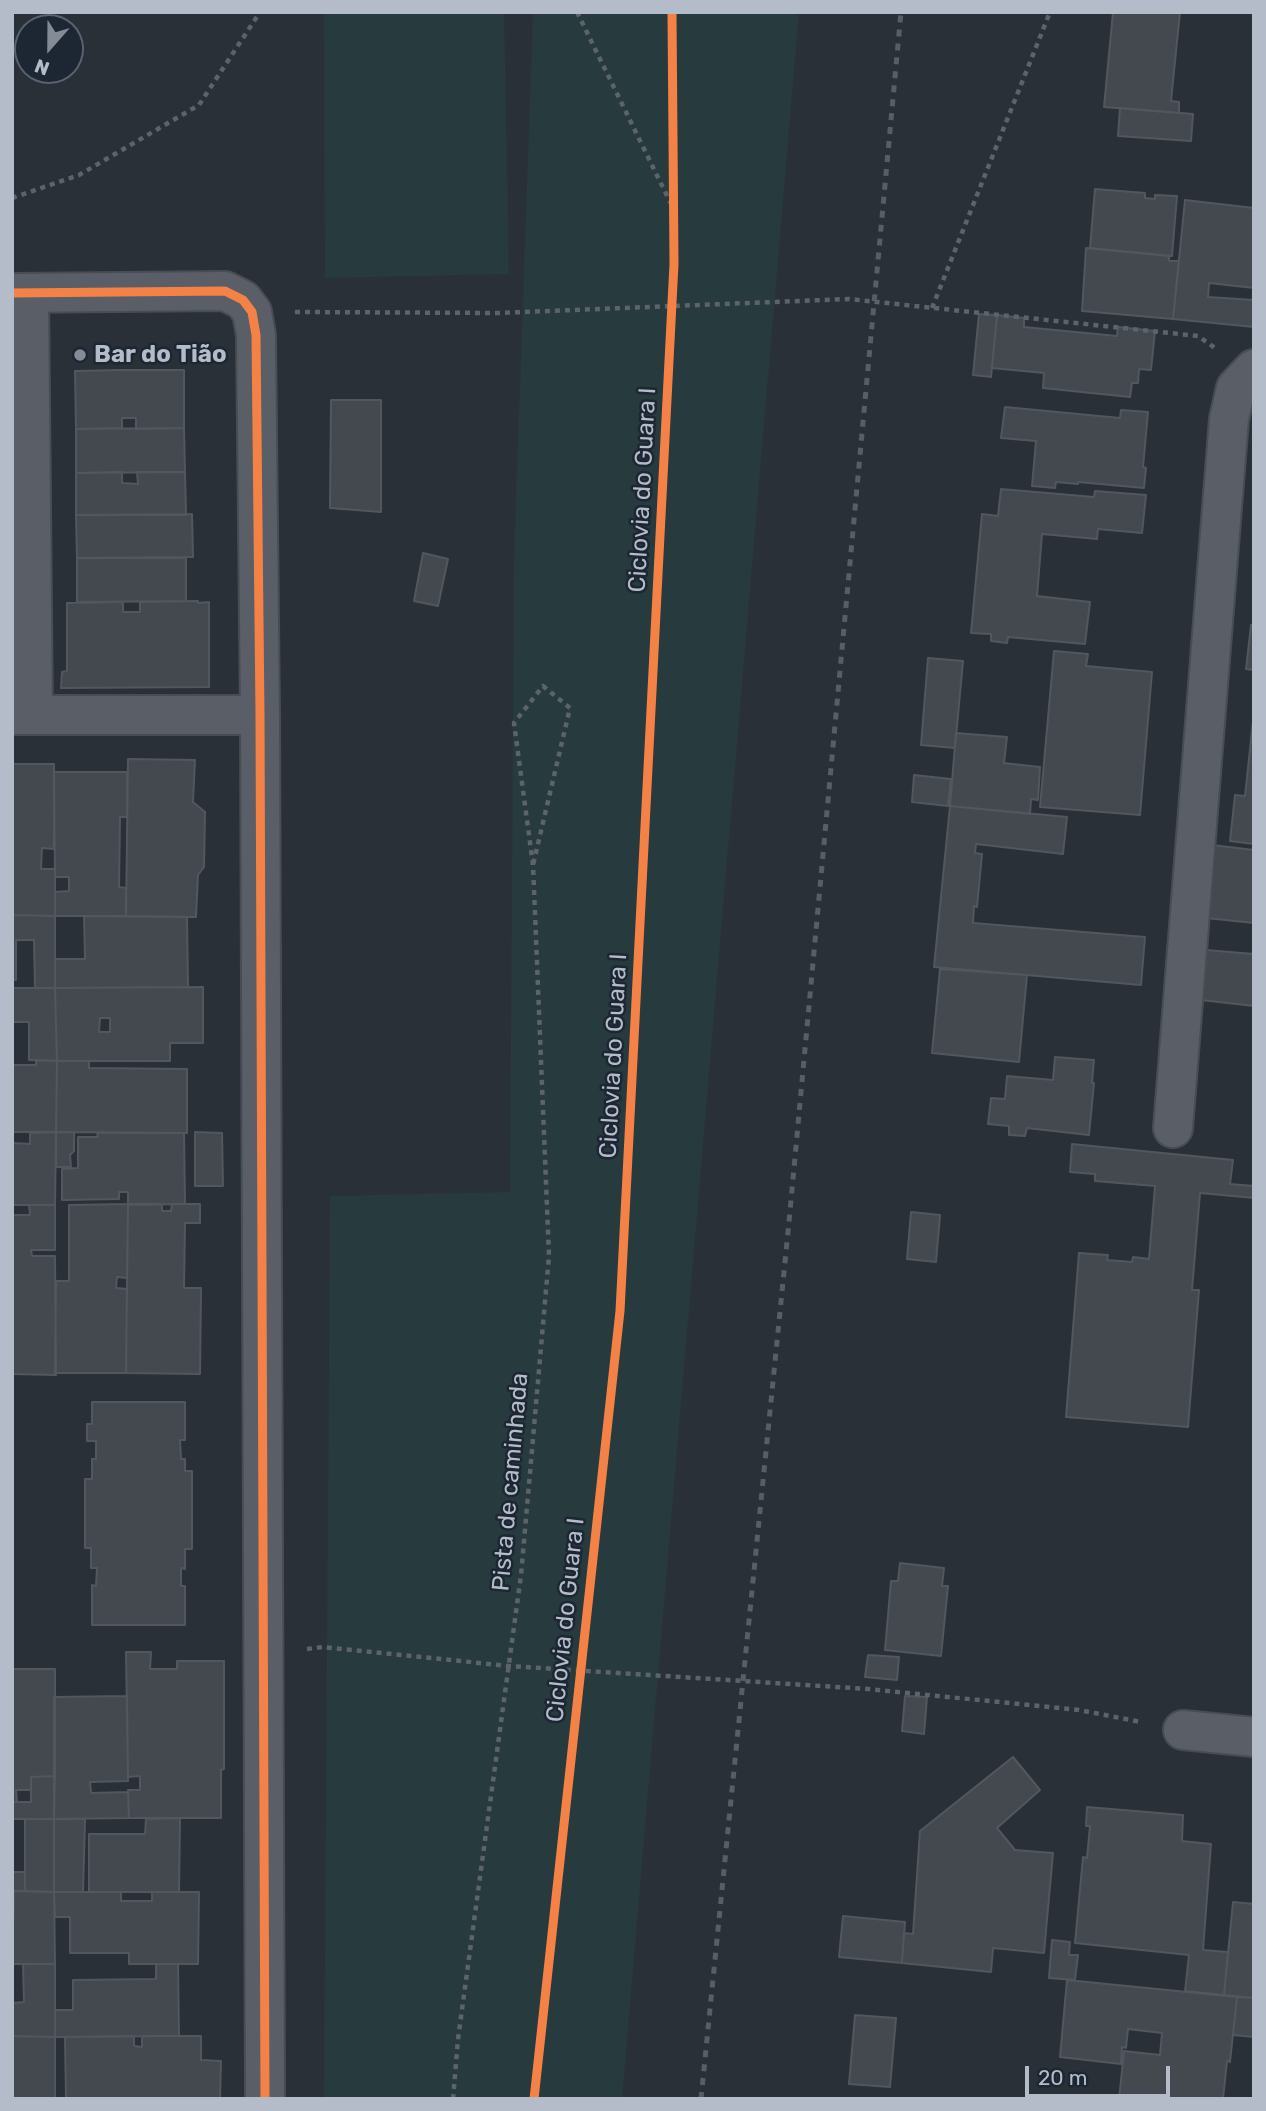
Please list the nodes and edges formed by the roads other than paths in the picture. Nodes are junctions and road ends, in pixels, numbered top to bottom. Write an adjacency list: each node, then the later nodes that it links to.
1 (20, 293): 3 (street); 4 (street)
2 (1251, 371): 5 (street)
3 (23, 715): 4 (street)
4 (260, 715): 8 (street)
5 (1173, 1128)
6 (1183, 1730): 7 (street)
7 (1254, 1737)
8 (265, 2099)

